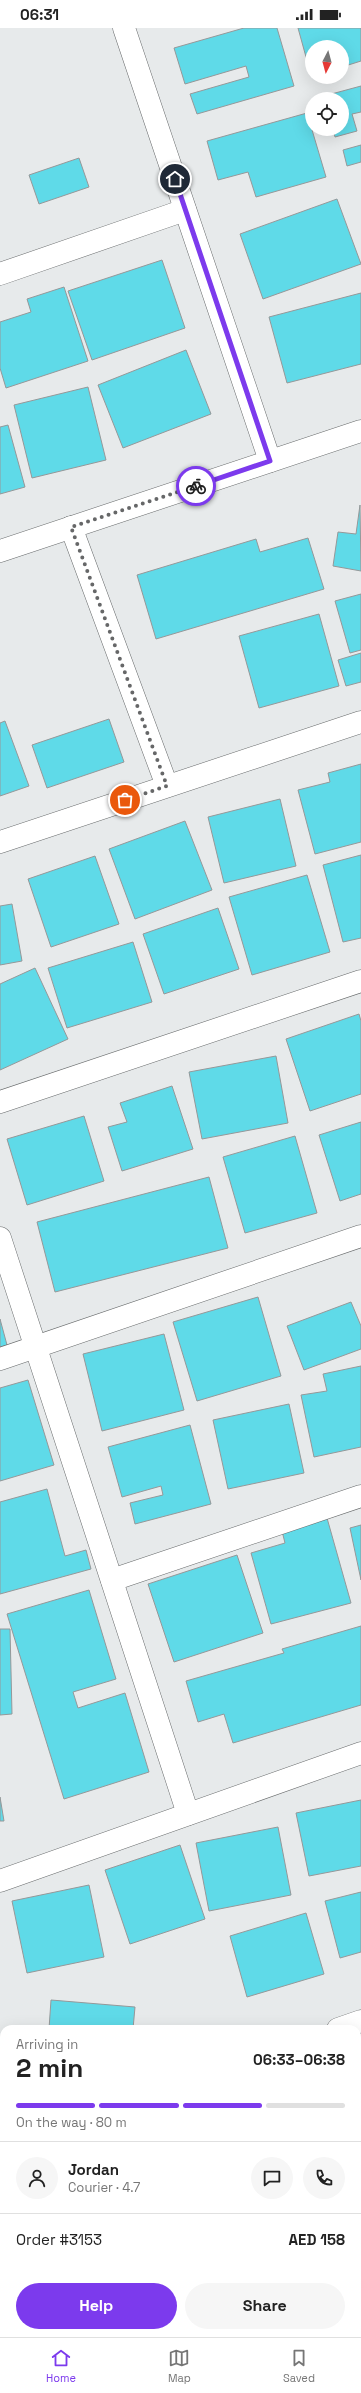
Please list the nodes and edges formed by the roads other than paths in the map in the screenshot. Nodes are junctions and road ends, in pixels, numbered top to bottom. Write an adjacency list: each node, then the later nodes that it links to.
1 (124, 28): 2 (street)
2 (185, 210): 3 (street); 5 (street)
3 (0, 274)
4 (361, 431): 5 (street)
5 (270, 461): 6 (street)
6 (71, 527): 7 (street); 9 (street)
7 (0, 550)
8 (361, 722): 9 (street)
9 (167, 786): 10 (street)
10 (0, 842)
11 (361, 981): 12 (street)
12 (0, 1102)
13 (361, 1236): 15 (street)
14 (0, 1238): 15 (street)
15 (36, 1347): 16 (street); 18 (street)
16 (0, 1359)
17 (361, 1496): 18 (street)
18 (112, 1580): 20 (street)
19 (361, 1753): 20 (street)
20 (188, 1814): 21 (street)
21 (0, 1880)
22 (361, 2021): 23 (street)
23 (350, 2025)

